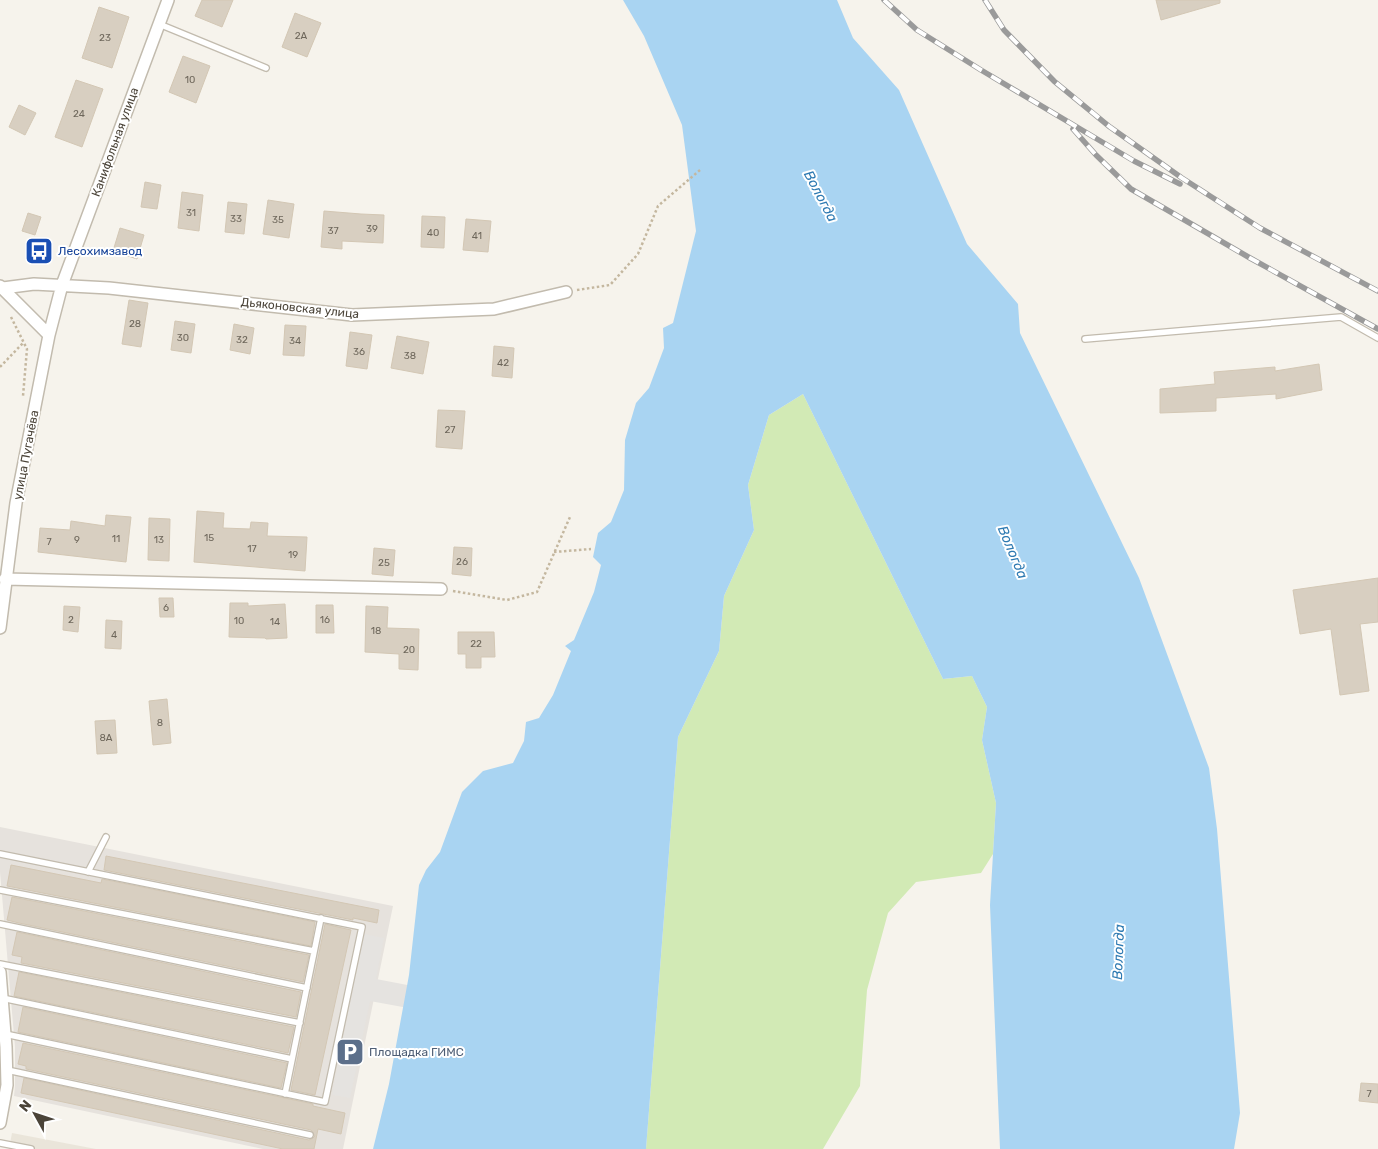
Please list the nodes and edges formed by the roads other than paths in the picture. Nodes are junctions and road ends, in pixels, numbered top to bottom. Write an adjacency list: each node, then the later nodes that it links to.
1 (168, 0): 2 (street, Канифольная улица)
2 (159, 24): 3 (lane); 4 (street, Канифольная улица)
3 (266, 68)
4 (62, 285): 5 (street, Дьяконовская улица); 6 (street, Дьяконовская улица); 7 (street, улица Пугачёва)
5 (1, 287): 7 (street)
6 (566, 292)
7 (49, 335): 10 (street, улица Пугачёва)
8 (1378, 338): 9 (lane)
9 (1085, 339)
10 (5, 579): 11 (street); 12 (street, улица Пугачёва)
11 (442, 589)
12 (0, 628)
13 (106, 837): 15 (lane)
14 (0, 854): 15 (lane)
15 (88, 872): 17 (lane)
16 (0, 890): 19 (lane)
17 (321, 918): 19 (lane); 28 (lane)
18 (0, 924): 22 (lane)
19 (314, 952): 22 (lane)
20 (0, 964): 24 (lane)
21 (0, 972): 23 (street)
22 (307, 988): 24 (lane)
23 (2, 998): 25 (street); 26 (lane)
24 (300, 1023): 26 (lane)
25 (5, 1034): 27 (street); 28 (lane)
26 (292, 1059): 28 (lane)
27 (7, 1070): 29 (street); 30 (lane)
28 (285, 1094)
29 (0, 1123)
30 (310, 1135)
31 (0, 1143): 32 (lane)
32 (31, 1149)

